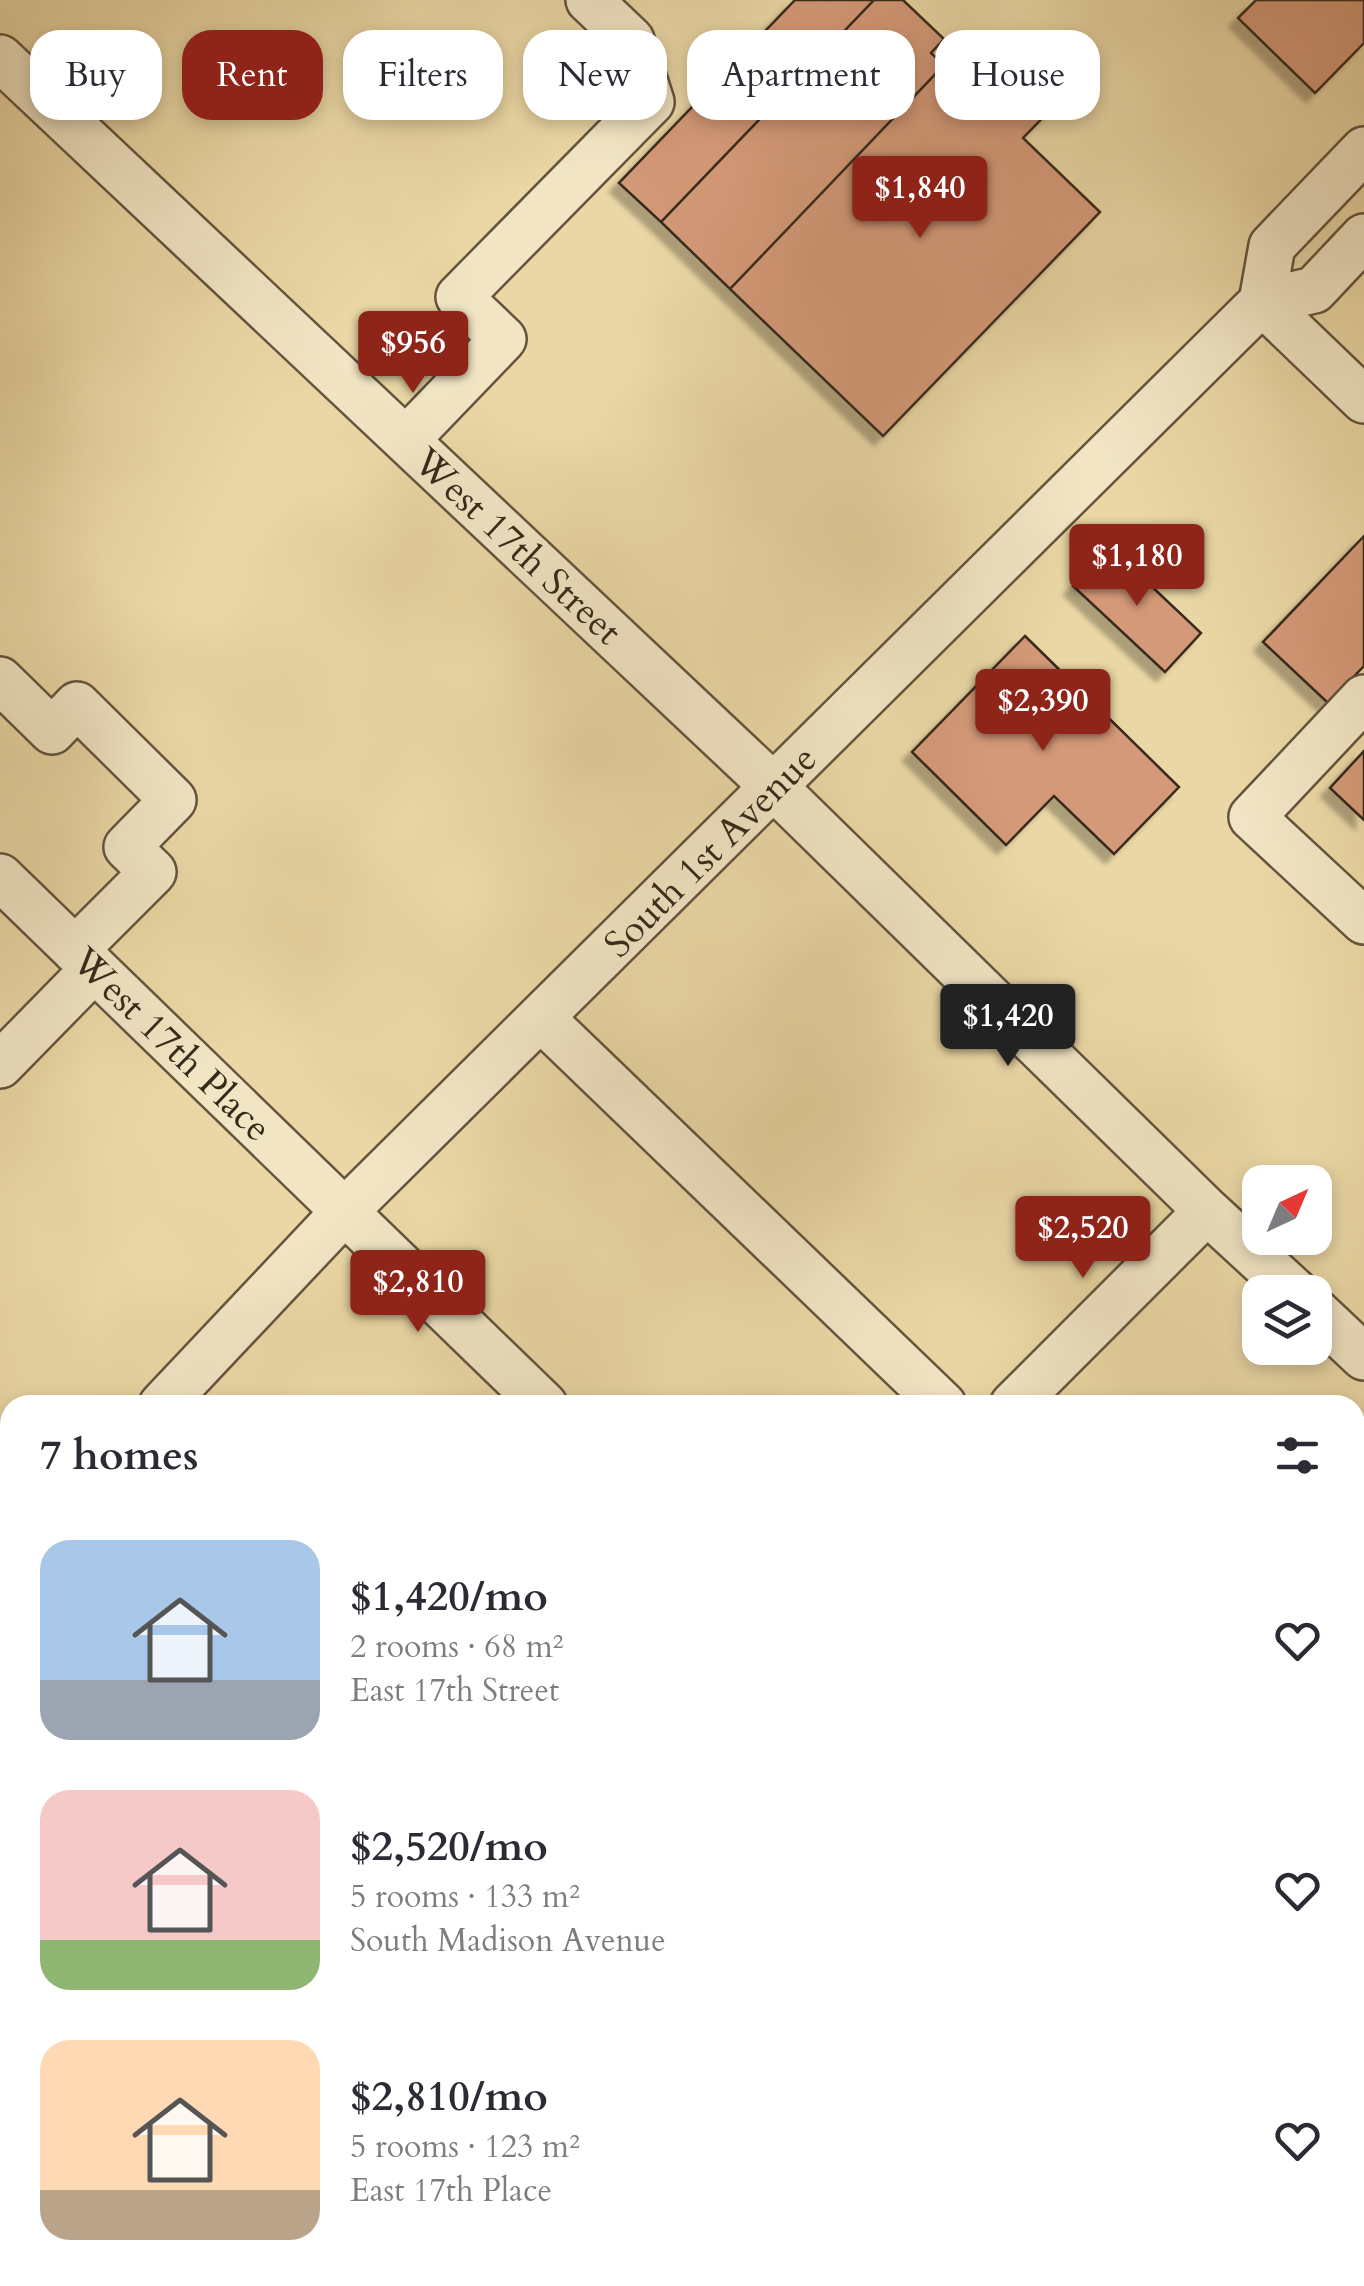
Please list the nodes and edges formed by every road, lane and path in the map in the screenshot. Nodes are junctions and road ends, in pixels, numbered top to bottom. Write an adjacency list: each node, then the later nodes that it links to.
1 (589, 0): 7 (street)
2 (0, 58): 7 (street, West 17th Street)
3 (1364, 150): 5 (street)
4 (1364, 237): 5 (street)
5 (1262, 302): 6 (street); 10 (street, South 1st Avenue)
6 (1364, 400)
7 (406, 440): 10 (street, West 17th Street)
8 (0, 680): 13 (street)
9 (1364, 698): 12 (street)
10 (774, 788): 14 (street, South 1st Avenue); 16 (street, West 17th Street)
11 (0, 876): 13 (street, West 17th Place)
12 (1364, 921)
13 (85, 959): 15 (street); 17 (street, West 17th Place)
14 (541, 1018): 17 (street, South 1st Avenue); 23 (street)
15 (0, 1065)
16 (1207, 1211): 18 (street, West 17th Street); 24 (street)
17 (344, 1212): 21 (street, South 1st Avenue); 22 (street, West 17th Place)
18 (1276, 1275)
19 (1332, 1328): 20 (street)
20 (1364, 1357)
21 (171, 1395)
22 (534, 1395)
23 (933, 1395)
24 (1023, 1395)

